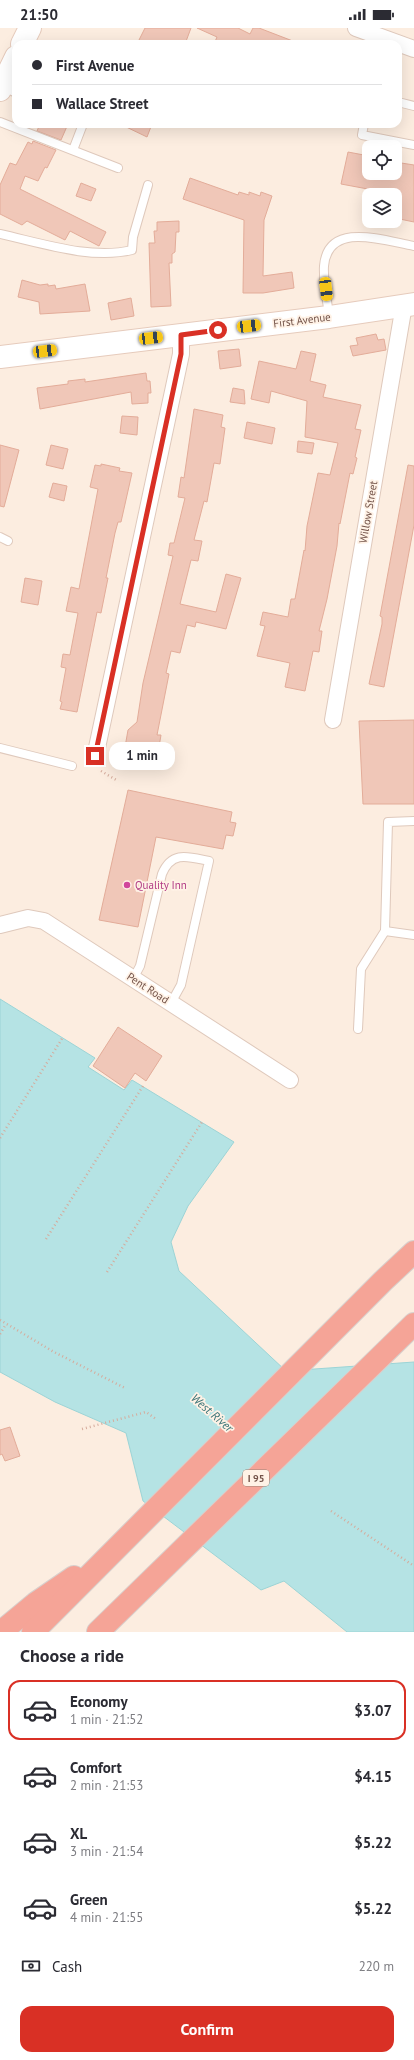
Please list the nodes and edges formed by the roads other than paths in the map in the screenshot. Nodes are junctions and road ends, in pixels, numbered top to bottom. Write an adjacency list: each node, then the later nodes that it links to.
1 (30, 28): 3 (main road)
2 (356, 28): 4 (street)
3 (24, 40)
4 (389, 40)
5 (402, 45): 6 (street)
6 (414, 49)
7 (12, 70): 8 (main road)
8 (6, 90)
9 (402, 103): 10 (lane)
10 (414, 106)
11 (0, 122): 12 (lane)
12 (12, 127)
13 (16, 128): 17 (lane)
14 (81, 128): 17 (lane)
15 (363, 128): 16 (lane)
16 (414, 145)
17 (73, 150): 18 (lane)
18 (118, 168)
19 (148, 185): 20 (lane)
20 (0, 234)
21 (414, 246): 23 (lane)
22 (409, 304): 23 (main road, First Avenue); 28 (street, Willow Street)
23 (329, 317): 24 (main road, First Avenue)
24 (181, 335): 25 (main road, First Avenue); 30 (street)
25 (0, 357)
26 (0, 537): 27 (lane)
27 (8, 541)
28 (333, 720)
29 (0, 748): 31 (lane)
30 (95, 756)
31 (72, 766)
32 (414, 821): 34 (lane)
33 (0, 925): 36 (street, Pent Road)
34 (385, 932): 35 (lane); 38 (lane)
35 (414, 935)
36 (133, 979): 37 (street, Pent Road); 37 (lane)
37 (171, 1003): 39 (street, Pent Road)
38 (358, 1029)
39 (290, 1080)
40 (414, 1252): 42 (highway)
41 (414, 1324): 45 (highway, I 95)
42 (120, 1544): 43 (highway); 44 (highway)
43 (1, 1632)
44 (33, 1632)
45 (98, 1632)

